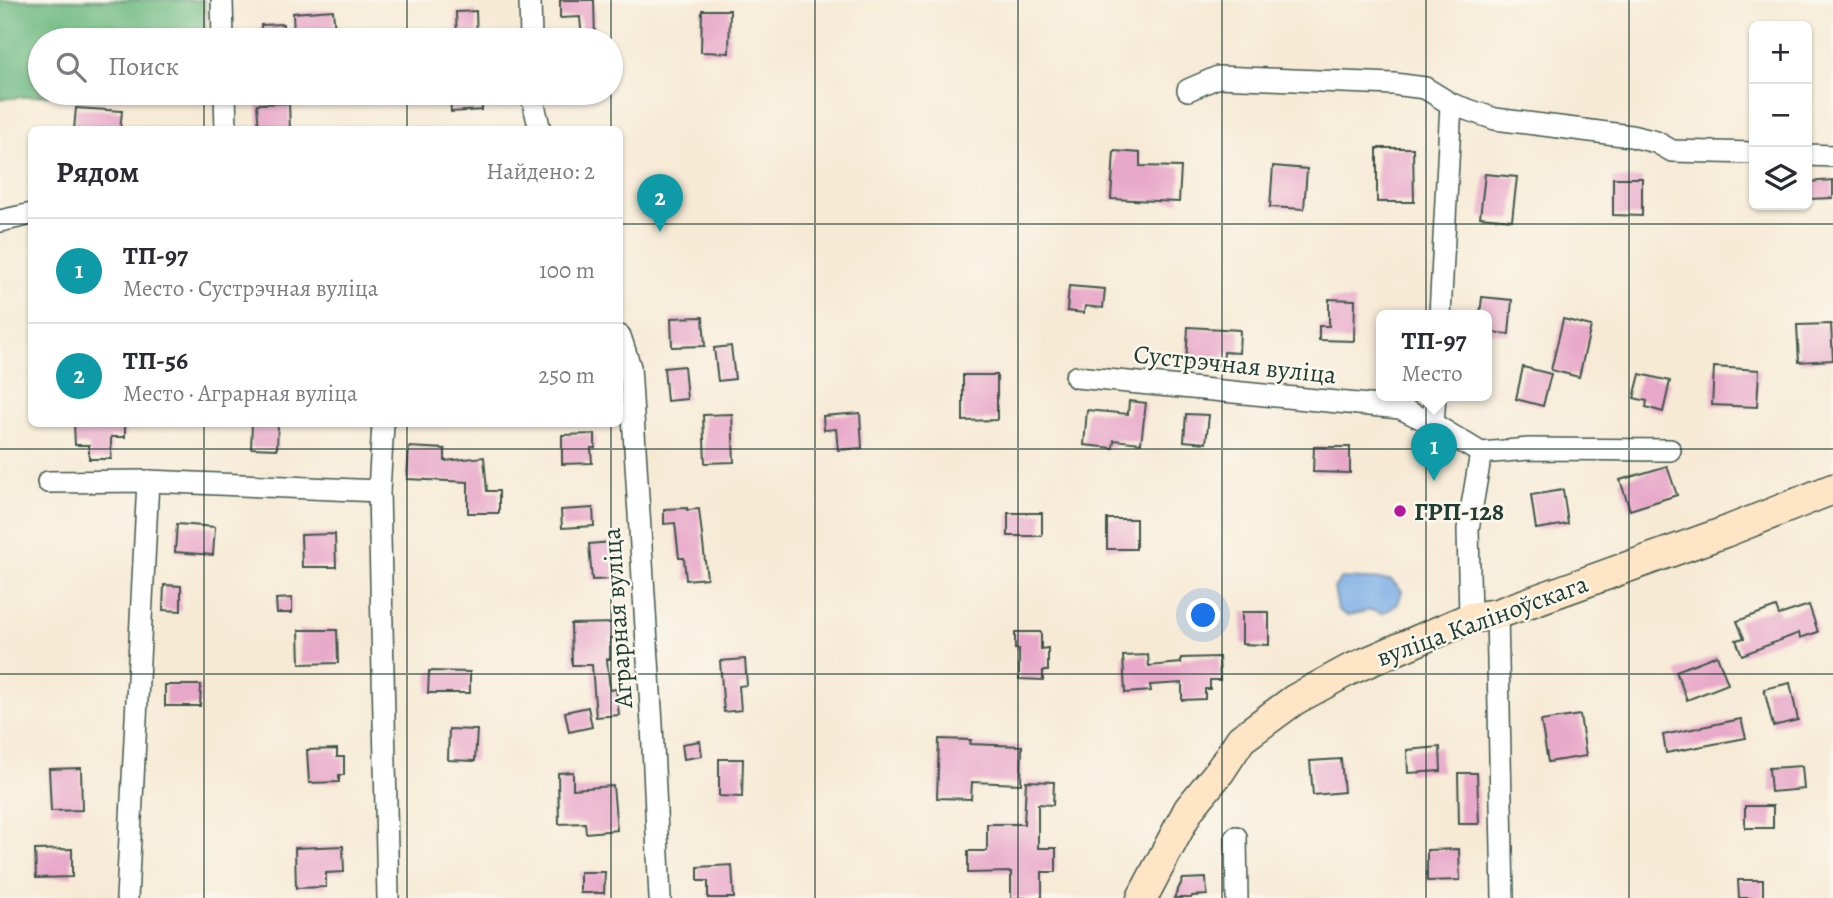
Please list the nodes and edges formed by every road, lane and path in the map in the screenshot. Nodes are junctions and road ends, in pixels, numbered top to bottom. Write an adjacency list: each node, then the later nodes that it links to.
1 (222, 0): 3 (street)
2 (530, 0): 4 (street)
3 (223, 28)
4 (531, 28)
5 (1188, 90): 6 (street)
6 (1451, 104): 11 (street); 16 (street)
7 (225, 105): 9 (street)
8 (534, 105): 10 (street)
9 (226, 126)
10 (539, 126)
11 (1749, 153)
12 (1812, 155): 13 (street)
13 (1833, 156)
14 (28, 215): 15 (street)
15 (0, 221)
16 (1440, 310)
17 (623, 345): 32 (street, Аграрная вуліца)
18 (1076, 377): 20 (street, Сустрэчная вуліца)
19 (1435, 401): 20 (street)
20 (1433, 424): 23 (street, Сустрэчная вуліца)
21 (383, 427): 27 (street)
22 (1670, 450): 23 (street)
23 (1481, 453): 28 (street)
24 (148, 481): 25 (street); 27 (street); 30 (street)
25 (48, 482)
26 (1833, 489): 28 (main road, вуліца Каліноўскага)
27 (379, 491): 31 (street)
28 (1483, 616): 33 (main road, вуліца Каліноўскага); 35 (street)
29 (1236, 837): 34 (street)
30 (127, 898)
31 (388, 898)
32 (660, 898)
33 (1142, 898)
34 (1237, 898)
35 (1503, 898)

